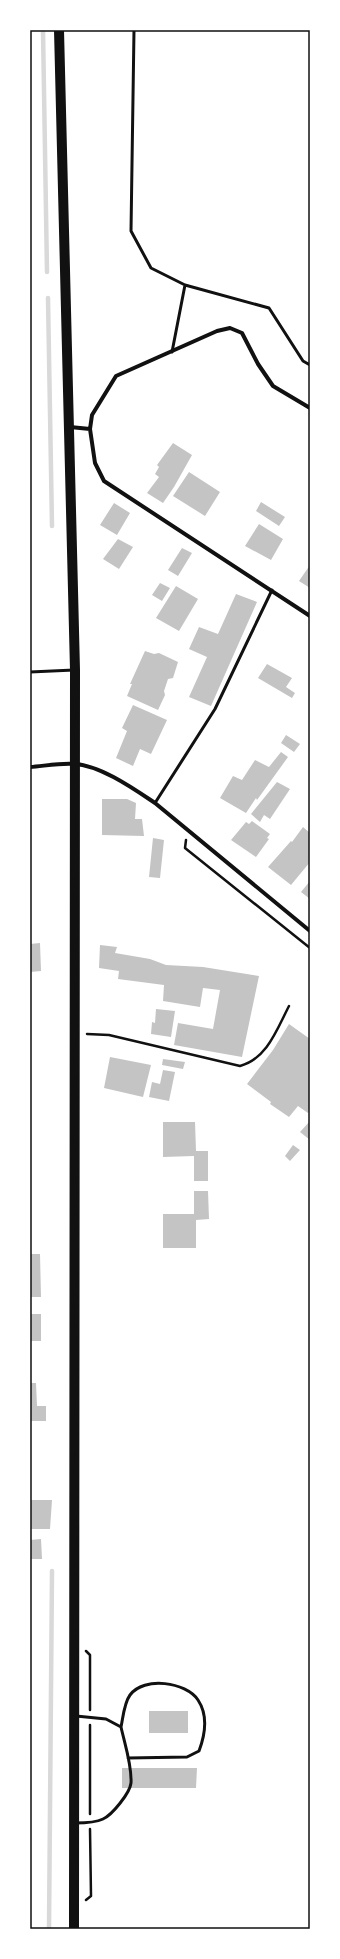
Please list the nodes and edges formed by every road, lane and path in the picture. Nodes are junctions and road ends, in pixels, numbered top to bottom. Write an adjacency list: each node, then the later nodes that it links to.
1 (59, 30): 7 (main road)
2 (134, 30): 3 (lane)
3 (185, 285): 4 (lane); 5 (lane)
4 (172, 352): 6 (street); 8 (street)
5 (310, 365)
6 (310, 408)
7 (70, 427): 8 (street); 11 (main road)
8 (90, 429): 9 (street)
9 (272, 590): 10 (street); 15 (lane)
10 (310, 616)
11 (75, 670): 12 (lane); 13 (main road)
12 (30, 672)
13 (74, 763): 14 (street); 15 (street); 20 (main road)
14 (30, 767)
15 (155, 803): 16 (street)
16 (190, 832): 17 (street); 18 (path)
17 (310, 931)
18 (310, 948)
19 (289, 1006): 20 (path)
20 (74, 1034): 21 (main road)
21 (74, 1641): 22 (main road); 23 (path)
22 (74, 1716): 23 (lane); 27 (main road)
23 (90, 1717): 24 (lane); 26 (path)
24 (120, 1728): 25 (lane); 25 (lane)
25 (128, 1758): 26 (lane)
26 (90, 1822): 27 (lane); 28 (path)
27 (74, 1823): 28 (main road)
28 (74, 1912): 29 (main road)
29 (74, 1929)

